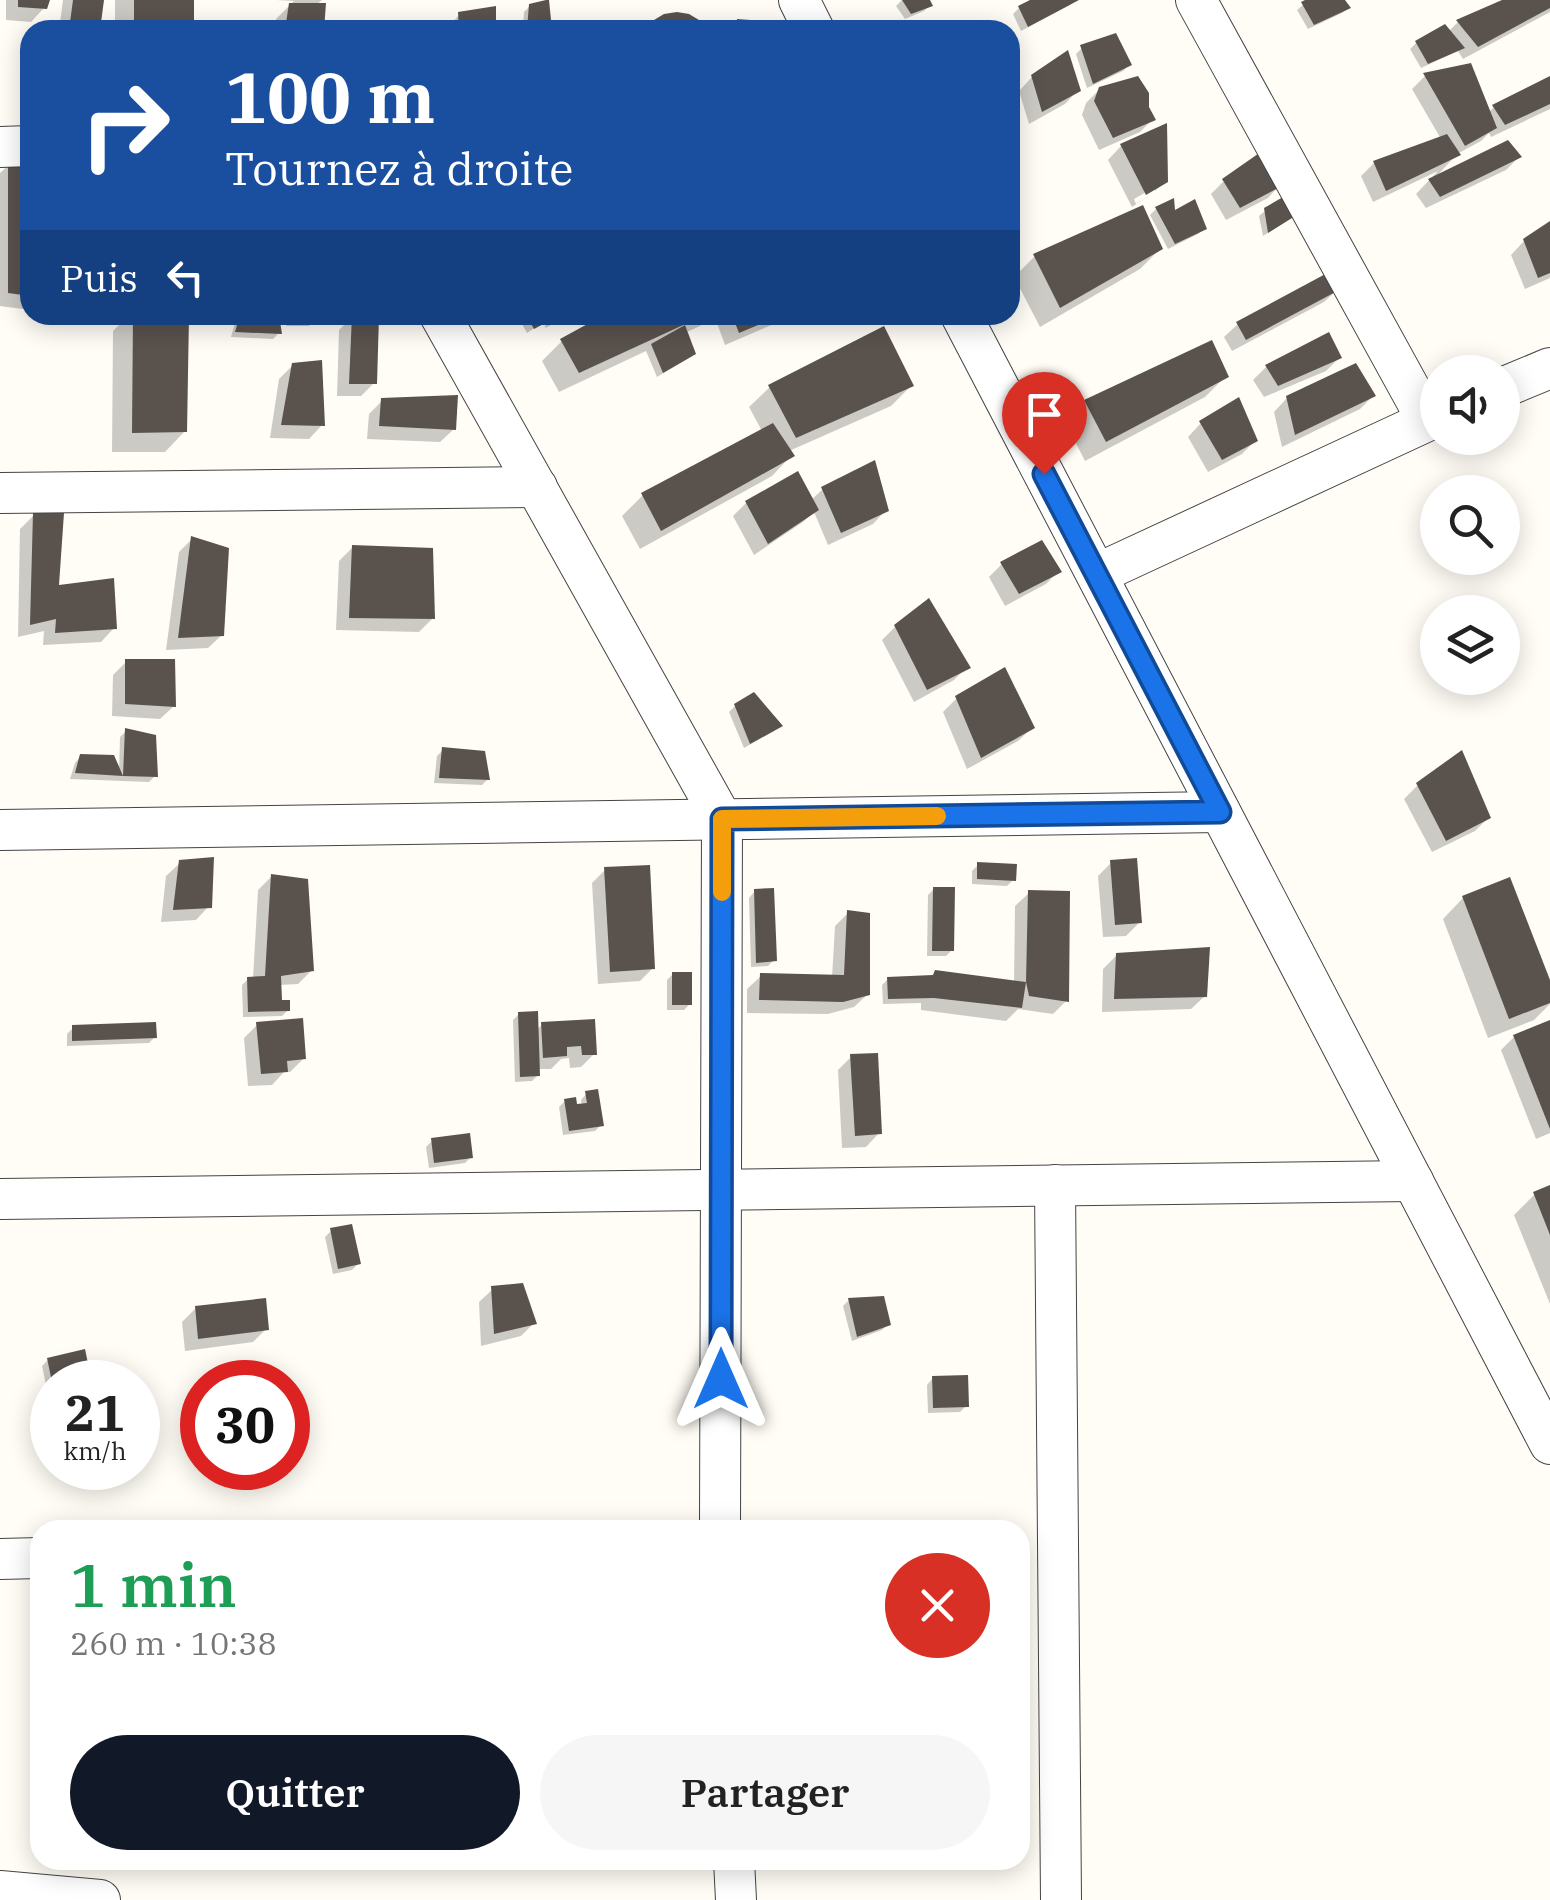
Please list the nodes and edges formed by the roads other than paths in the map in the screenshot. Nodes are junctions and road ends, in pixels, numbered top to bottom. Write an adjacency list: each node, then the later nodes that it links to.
1 (1196, 0): 6 (street)
2 (446, 325): 8 (street)
3 (966, 325): 10 (street)
4 (1550, 368): 5 (street)
5 (1520, 380)
6 (1420, 397)
7 (1420, 424): 10 (street)
8 (537, 487): 9 (street); 12 (street)
9 (0, 494)
10 (1097, 574): 11 (street)
11 (1220, 812): 12 (street); 14 (street)
12 (722, 819): 13 (street); 16 (street)
13 (0, 830)
14 (1413, 1181): 15 (street); 18 (street)
15 (1055, 1186): 16 (street); 26 (street)
16 (721, 1190): 17 (street); 19 (street)
17 (0, 1199)
18 (1550, 1444)
19 (720, 1520)
20 (30, 1558): 21 (street)
21 (0, 1559)
22 (734, 1870): 25 (street)
23 (0, 1890): 24 (street)
24 (100, 1900)
25 (736, 1900)
26 (1062, 1900)

